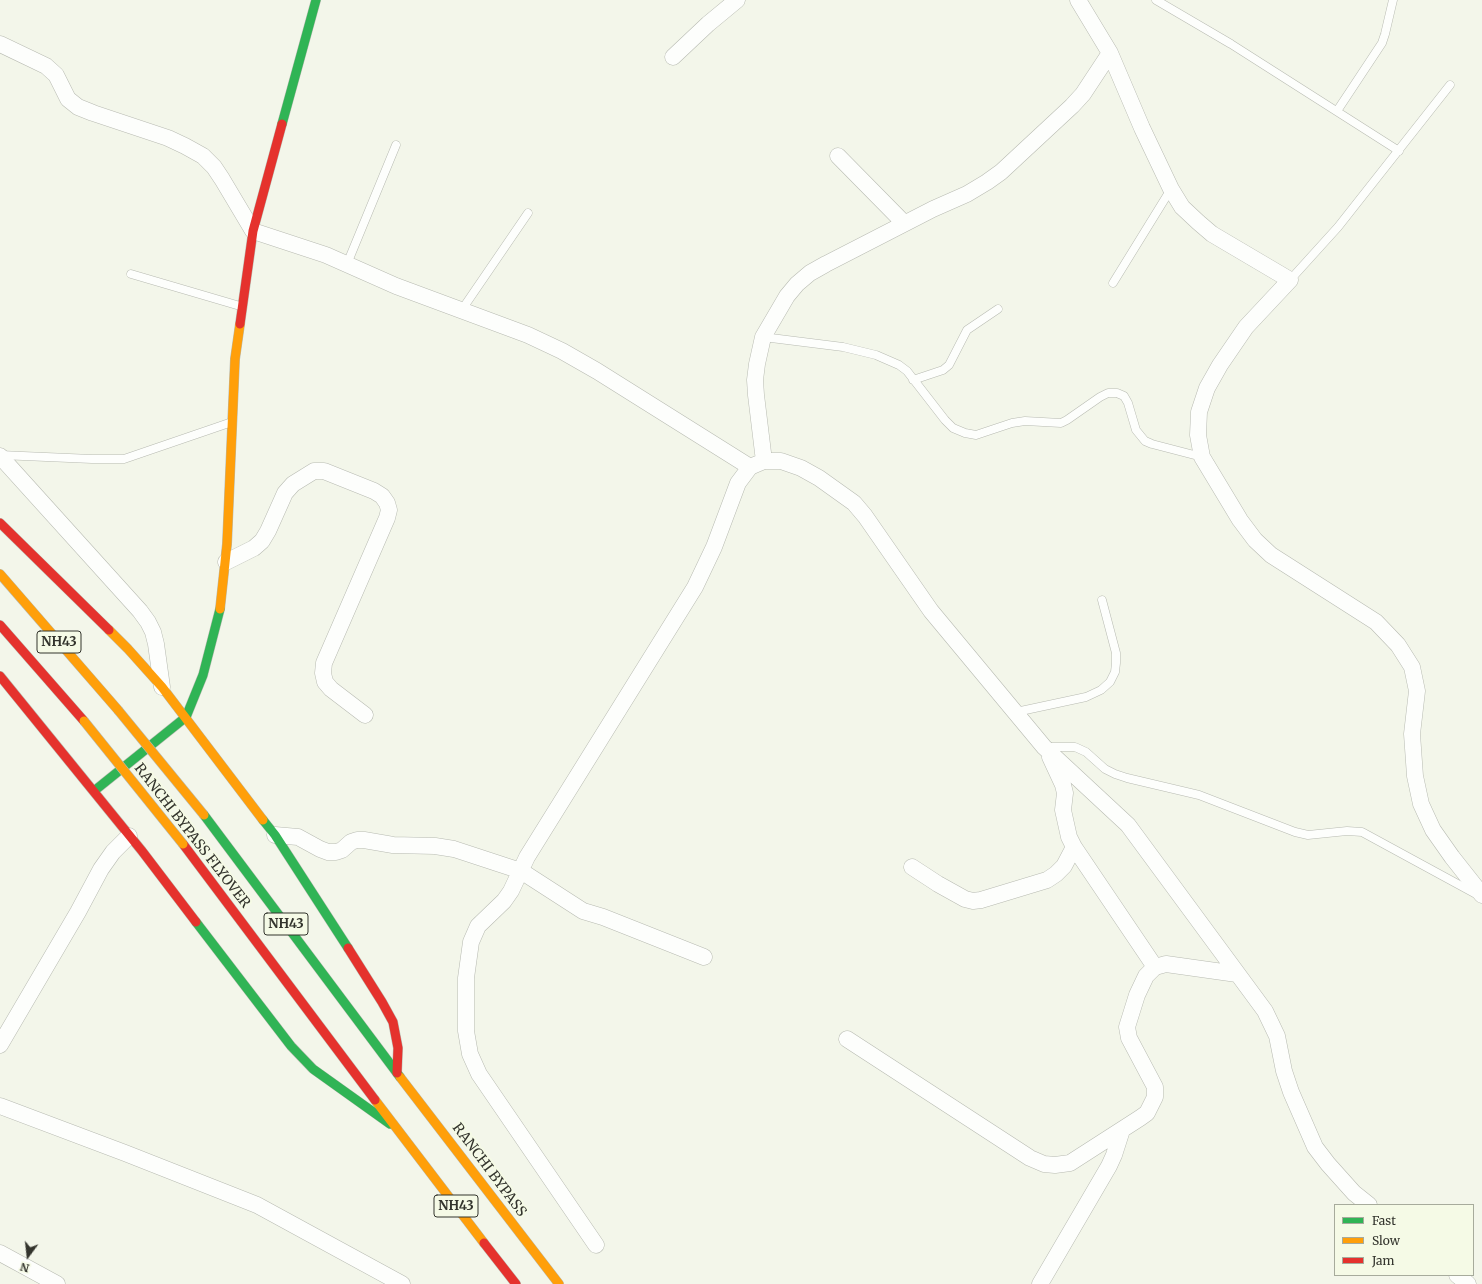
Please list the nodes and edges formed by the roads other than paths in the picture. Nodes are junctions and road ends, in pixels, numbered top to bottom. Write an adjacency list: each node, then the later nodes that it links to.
1 (316, 0): 17 (main road)
2 (737, 0): 8 (street)
3 (1078, 0): 7 (street)
4 (1156, 0): 10 (lane)
5 (1393, 0): 10 (lane)
6 (0, 44): 17 (street)
7 (1110, 52): 14 (street); 16 (street)
8 (673, 57)
9 (1450, 85): 12 (lane)
10 (1337, 111): 12 (lane)
11 (396, 145): 18 (lane)
12 (1399, 151): 20 (lane)
13 (838, 156): 16 (street)
14 (1172, 189): 20 (street); 21 (lane)
15 (528, 213): 24 (lane)
16 (904, 224): 25 (street)
17 (253, 231): 18 (street); 22 (main road)
18 (347, 264): 24 (street)
19 (130, 274): 22 (lane)
20 (1290, 280): 29 (street)
21 (1113, 283)
22 (241, 306): 27 (main road)
23 (998, 309): 26 (lane)
24 (461, 311): 30 (street)
25 (763, 337): 26 (lane); 30 (street)
26 (913, 380): 29 (lane)
27 (232, 422): 28 (lane); 32 (main road)
28 (0, 455): 37 (street)
29 (1202, 457): 48 (street)
30 (757, 464): 38 (street); 47 (street)
31 (0, 523): 37 (main road)
32 (226, 562): 39 (street); 40 (main road)
33 (0, 574): 54 (main road, RANCHI BYPASS FLYOVER / NH43, bridge)
34 (1102, 600): 38 (lane)
35 (0, 625): 56 (main road, RANCHI BYPASS FLYOVER / NH43, bridge)
36 (0, 676): 42 (main road)
37 (162, 687): 40 (main road)
38 (1016, 712): 41 (street)
39 (365, 715)
40 (186, 717): 42 (main road); 43 (main road)
41 (1044, 746): 45 (street); 48 (lane); 51 (street)
42 (94, 791): 44 (main road)
43 (275, 835): 47 (street); 54 (main road)
44 (129, 836): 53 (street); 56 (main road)
45 (1074, 847): 46 (street); 50 (street)
46 (912, 867)
47 (521, 871): 49 (street); 59 (street)
48 (1482, 896)
49 (704, 957)
50 (1155, 967): 51 (street); 57 (street)
51 (1237, 974): 58 (street)
52 (847, 1039): 57 (street)
53 (0, 1045)
54 (397, 1073): 65 (main road, RANCHI BYPASS / NH43)
55 (0, 1106): 62 (street)
56 (396, 1129): 64 (main road, NH43)
57 (1122, 1130): 66 (street)
58 (1368, 1204)
59 (596, 1245)
60 (0, 1253): 63 (street)
61 (1458, 1276): 67 (street)
62 (398, 1283)
63 (57, 1284)
64 (516, 1284)
65 (559, 1284)
66 (1040, 1284)
67 (1468, 1284)

